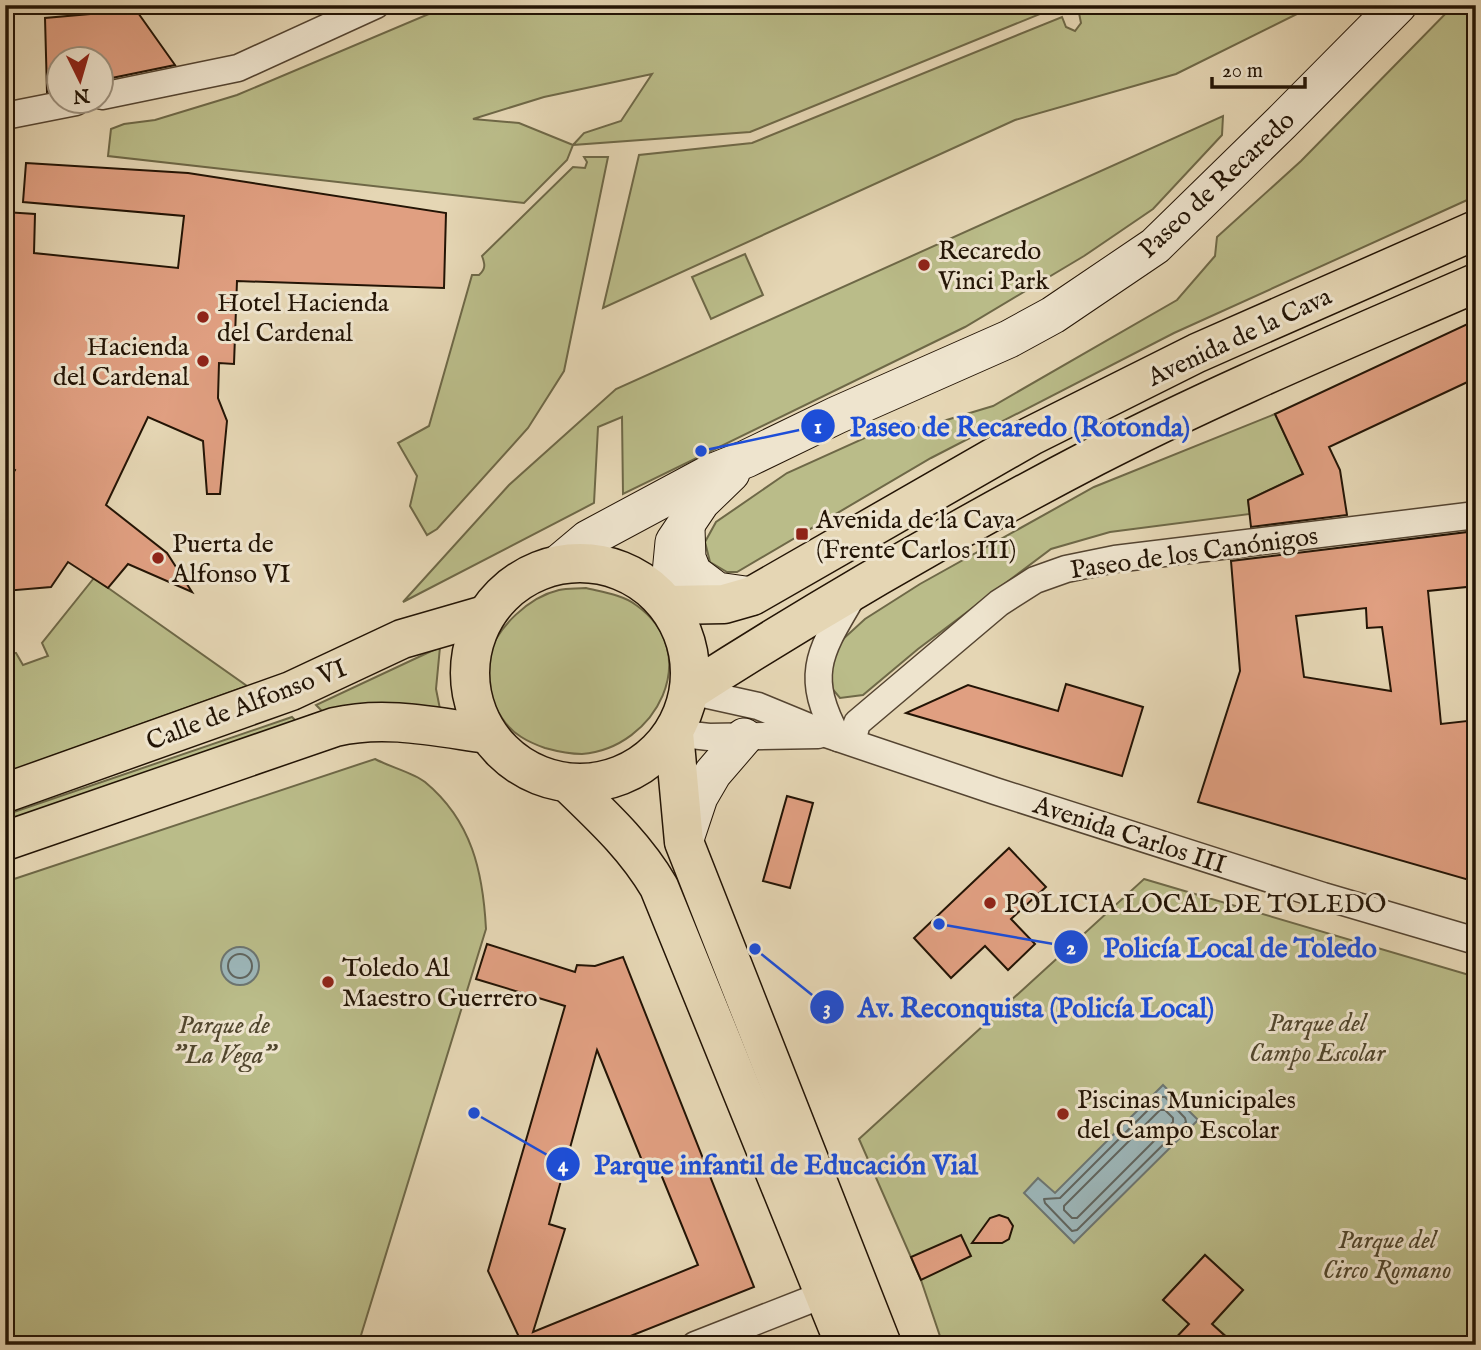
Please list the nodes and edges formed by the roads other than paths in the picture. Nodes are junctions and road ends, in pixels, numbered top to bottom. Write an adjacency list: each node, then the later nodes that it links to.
1 (376, 5): 3 (street)
2 (1398, 5): 8 (street, Paseo de Recaredo)
3 (116, 93)
4 (46, 108): 5 (street)
5 (5, 116)
6 (1476, 230): 13 (main road, Avenida de la Cava)
7 (1476, 283): 12 (main road, Avenida de la Cava)
8 (746, 459): 10 (street, Paseo de Recaredo); 11 (street, Paseo de Recaredo)
9 (1476, 515): 20 (street, Paseo de los Canónigos)
10 (687, 524): 13 (street); 14 (street, Paseo de Recaredo)
11 (557, 565): 14 (main road); 15 (main road)
12 (858, 586): 16 (main road, Avenida de la Cava); 20 (street)
13 (752, 596): 14 (main road, Avenida de la Cava)
14 (667, 605): 16 (main road)
15 (485, 615): 18 (main road); 22 (main road, Calle de Alfonso VI)
16 (690, 691): 17 (main road); 20 (street, Avenida Carlos III)
17 (674, 733): 19 (street, Avenida Carlos III); 21 (main road); 24 (main road)
18 (487, 734): 21 (main road); 23 (main road, Calle de Alfonso VI)
19 (744, 737): 20 (street, Avenida Carlos III); 24 (street)
20 (839, 738): 25 (street, Avenida Carlos III)
21 (568, 783): 26 (main road)
22 (5, 793)
23 (5, 841)
24 (684, 842): 29 (main road)
25 (1476, 941)
26 (825, 1294): 27 (street); 28 (main road)
27 (695, 1345)
28 (845, 1345)
29 (882, 1345)

